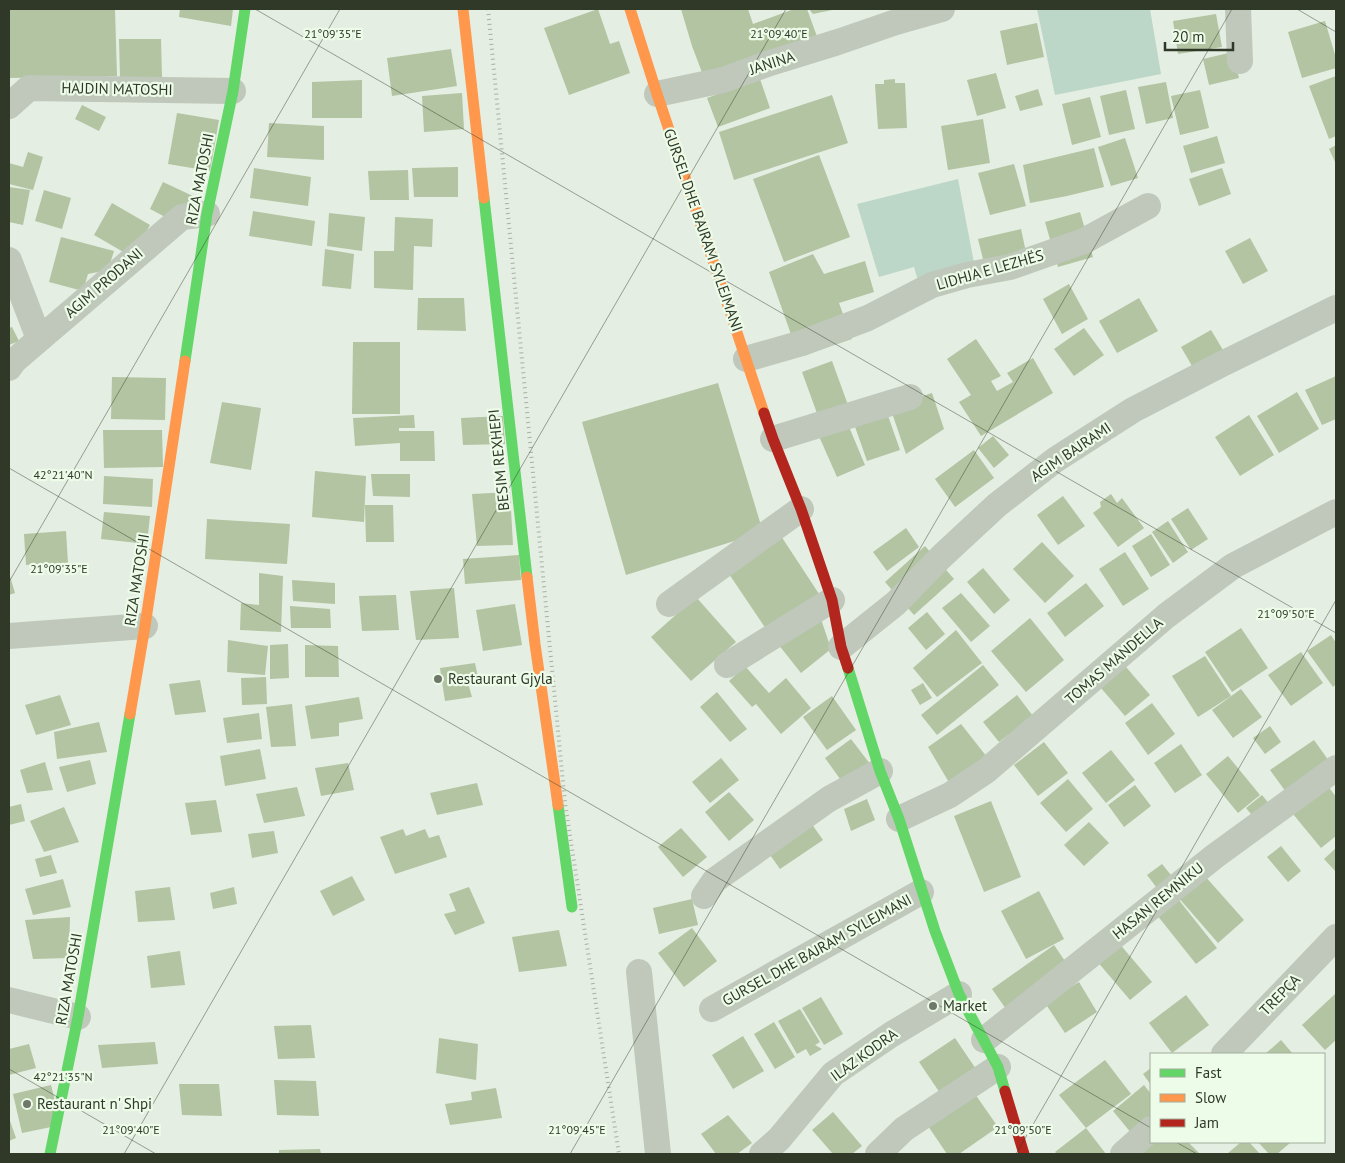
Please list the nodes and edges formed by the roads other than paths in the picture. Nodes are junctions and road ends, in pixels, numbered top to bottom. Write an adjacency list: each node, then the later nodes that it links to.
1 (245, 9): 9 (street, RIZA MATOSHI)
2 (463, 9): 34 (street, BESIM REXHEPI)
3 (617, 9): 7 (street)
4 (630, 9): 7 (street, GURSEL DHE BAJRAM SYLEJMANI)
5 (942, 9): 10 (street, JANINA)
6 (1238, 9): 8 (street)
7 (633, 22): 10 (street, GURSEL DHE BAJRAM SYLEJMANI)
8 (1240, 62)
9 (233, 91): 11 (street, HAJDIN MATOSHI); 13 (street, RIZA MATOSHI)
10 (657, 94): 17 (street, GURSEL DHE BAJRAM SYLEJMANI)
11 (9, 106)
12 (1148, 206): 17 (street, LIDHJA E LEZHËS)
13 (207, 214): 16 (street, AGIM PRODANI); 25 (street, RIZA MATOSHI)
14 (9, 260): 16 (street)
15 (1336, 308): 27 (street, AGIM BAJRAMI)
16 (39, 339): 18 (street, AGIM PRODANI)
17 (746, 359): 20 (street, GURSEL DHE BAJRAM SYLEJMANI)
18 (9, 368)
19 (910, 397): 20 (street)
20 (772, 439): 21 (street, GURSEL DHE BAJRAM SYLEJMANI)
21 (801, 509): 23 (street, GURSEL DHE BAJRAM SYLEJMANI); 24 (street)
22 (1336, 512): 31 (street, TOMAS MANDELLA)
23 (832, 600): 27 (street, GURSEL DHE BAJRAM SYLEJMANI); 28 (street)
24 (668, 604)
25 (145, 626): 26 (street); 40 (street, RIZA MATOSHI)
26 (9, 636)
27 (841, 647): 30 (street, GURSEL DHE BAJRAM SYLEJMANI)
28 (727, 665)
29 (1336, 768): 41 (street, HASAN REMNIKU)
30 (880, 771): 31 (street, GURSEL DHE BAJRAM SYLEJMANI); 33 (street)
31 (899, 819): 32 (street, GURSEL DHE BAJRAM SYLEJMANI)
32 (922, 892): 37 (street, GURSEL DHE BAJRAM SYLEJMANI); 39 (street, GURSEL DHE BAJRAM SYLEJMANI)
33 (704, 896)
34 (572, 907)
35 (1336, 937): 42 (street, TREPÇA)
36 (639, 972): 46 (street)
37 (959, 994): 41 (street, GURSEL DHE BAJRAM SYLEJMANI); 47 (street, ILAZ KODRA)
38 (9, 1000): 40 (street)
39 (712, 1009)
40 (78, 1017): 45 (street, RIZA MATOSHI)
41 (984, 1040): 43 (street, GURSEL DHE BAJRAM SYLEJMANI)
42 (1225, 1053)
43 (998, 1067): 48 (street); 49 (street, GURSEL DHE BAJRAM SYLEJMANI)
44 (1150, 1130): 50 (street)
45 (50, 1154)
46 (658, 1154)
47 (762, 1154)
48 (878, 1154)
49 (1024, 1154)
50 (1123, 1154)

